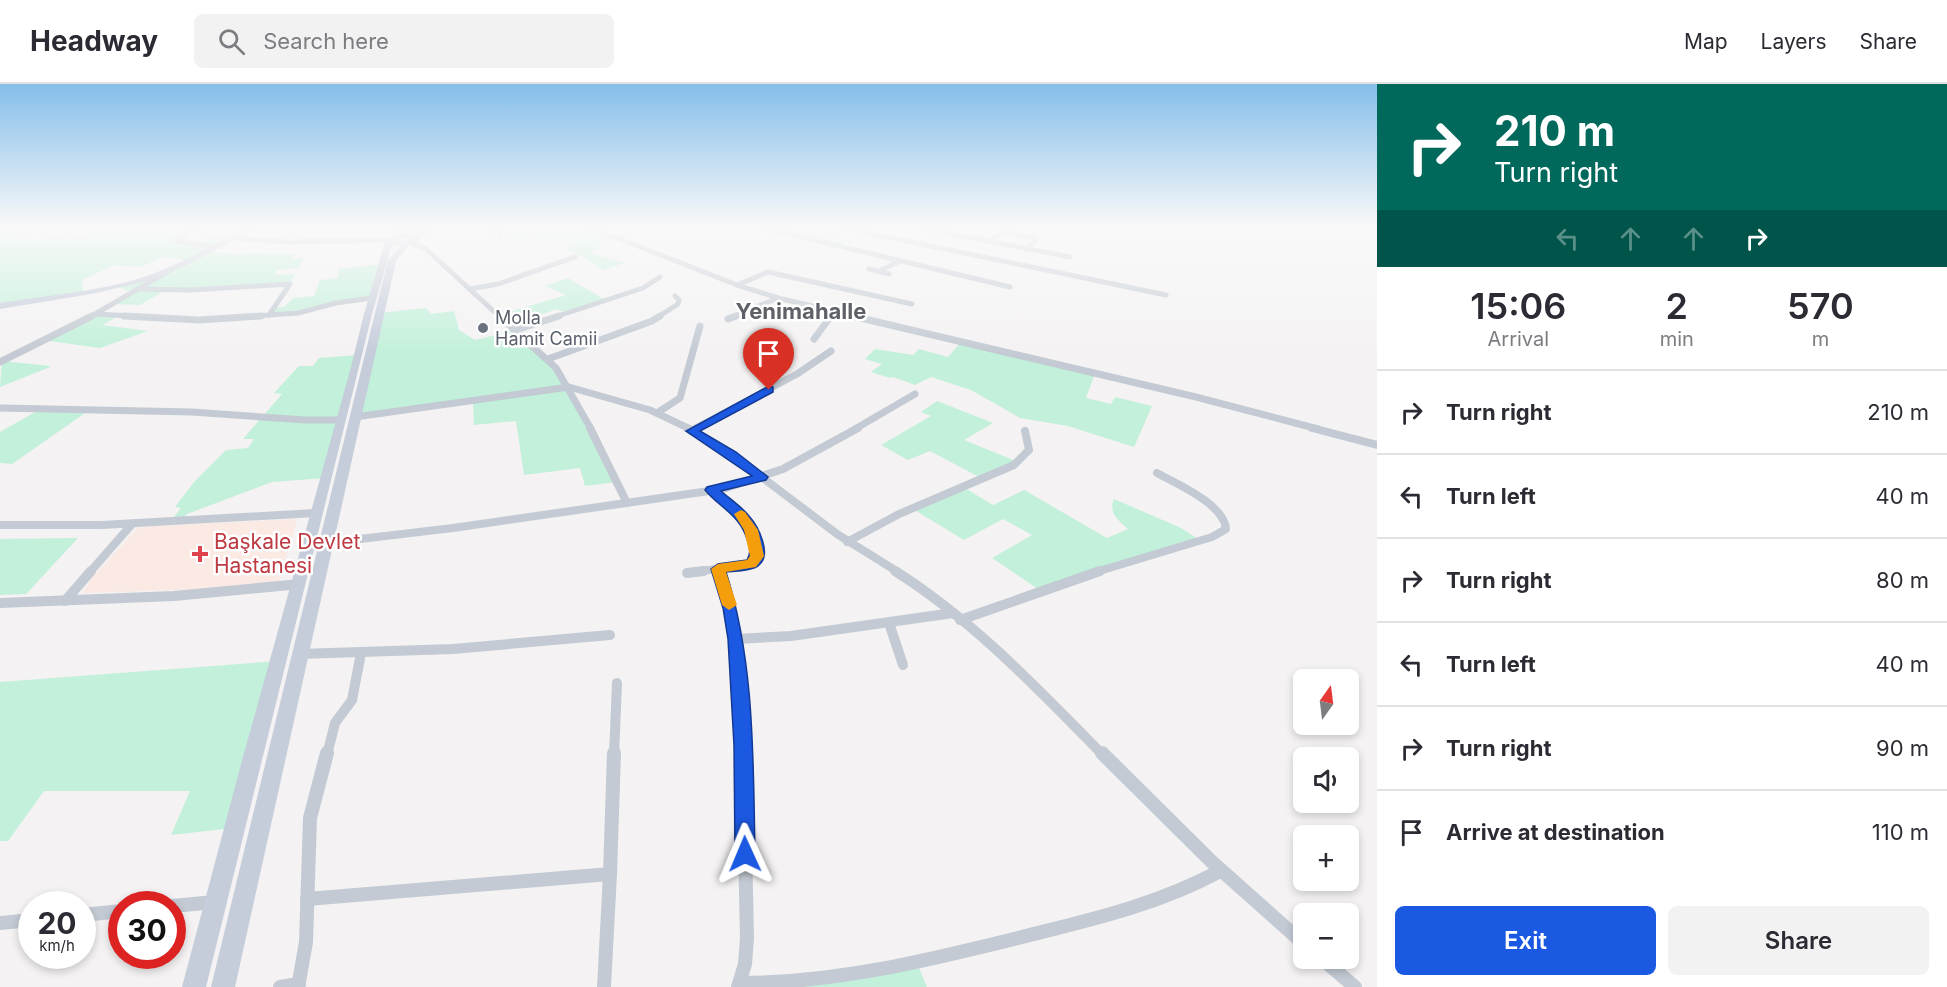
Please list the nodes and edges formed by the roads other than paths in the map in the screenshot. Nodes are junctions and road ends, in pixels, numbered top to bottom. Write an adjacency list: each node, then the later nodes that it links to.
1 (165, 270): 23 (main road)
2 (170, 270): 16 (street)
3 (380, 270): 20 (main road)
4 (389, 270): 38 (main road)
5 (449, 270): 17 (street)
6 (538, 270): 17 (street)
7 (699, 270): 14 (street)
8 (875, 270): 11 (street)
9 (934, 270): 15 (street)
10 (1048, 270): 18 (street)
11 (879, 271): 12 (street)
12 (889, 274)
13 (660, 277): 29 (street)
14 (737, 285): 21 (street); 22 (street)
15 (1010, 287)
16 (140, 289): 25 (street); 26 (street)
17 (470, 290): 29 (street)
18 (1166, 295)
19 (675, 296): 32 (street)
20 (372, 298): 26 (street); 38 (main road)
21 (778, 298): 24 (street); 27 (street)
22 (912, 304)
23 (2, 306)
24 (832, 312): 30 (street); 41 (street)
25 (96, 314): 26 (street); 33 (street)
26 (269, 315)
27 (728, 319)
28 (700, 326): 37 (street)
29 (516, 330): 32 (street)
30 (813, 339)
31 (831, 351): 39 (street)
32 (548, 359): 34 (street)
33 (0, 362)
34 (569, 387): 37 (street); 38 (street); 45 (street)
35 (915, 394): 43 (street)
36 (0, 408): 38 (street)
37 (657, 413): 39 (street)
38 (348, 418): 46 (main road); 50 (main road)
39 (692, 431): 43 (street)
40 (1025, 431): 49 (street)
41 (1377, 445)
42 (1157, 473): 57 (street)
43 (762, 477): 44 (street); 49 (street)
44 (711, 490): 45 (street); 52 (street)
45 (627, 503): 50 (street)
46 (316, 513): 47 (street); 51 (main road)
47 (132, 524): 48 (street); 55 (street)
48 (0, 525)
49 (848, 542): 57 (street)
50 (326, 544): 51 (street); 62 (main road)
51 (309, 545): 54 (main road)
52 (718, 569): 53 (street); 60 (street)
53 (687, 573)
54 (300, 584): 55 (street); 68 (main road)
55 (65, 601): 56 (street)
56 (0, 603)
57 (957, 616): 58 (street); 65 (street)
58 (889, 622): 60 (street); 63 (street)
59 (610, 635): 61 (street)
60 (736, 639): 74 (street)
61 (361, 652): 62 (street); 67 (street)
62 (299, 654): 77 (main road)
63 (903, 664)
64 (617, 682): 66 (street)
65 (1220, 872): 72 (street); 74 (street)
66 (610, 874): 67 (street); 79 (street)
67 (307, 899): 75 (street)
68 (215, 902): 69 (street); 76 (main road)
69 (186, 905)
70 (18, 921): 71 (street)
71 (0, 923)
72 (1293, 935)
73 (1334, 969): 80 (street)
74 (739, 985)
75 (299, 986): 78 (street)
76 (194, 987)
77 (223, 987)
78 (280, 987)
79 (604, 987)
80 (1355, 987)

